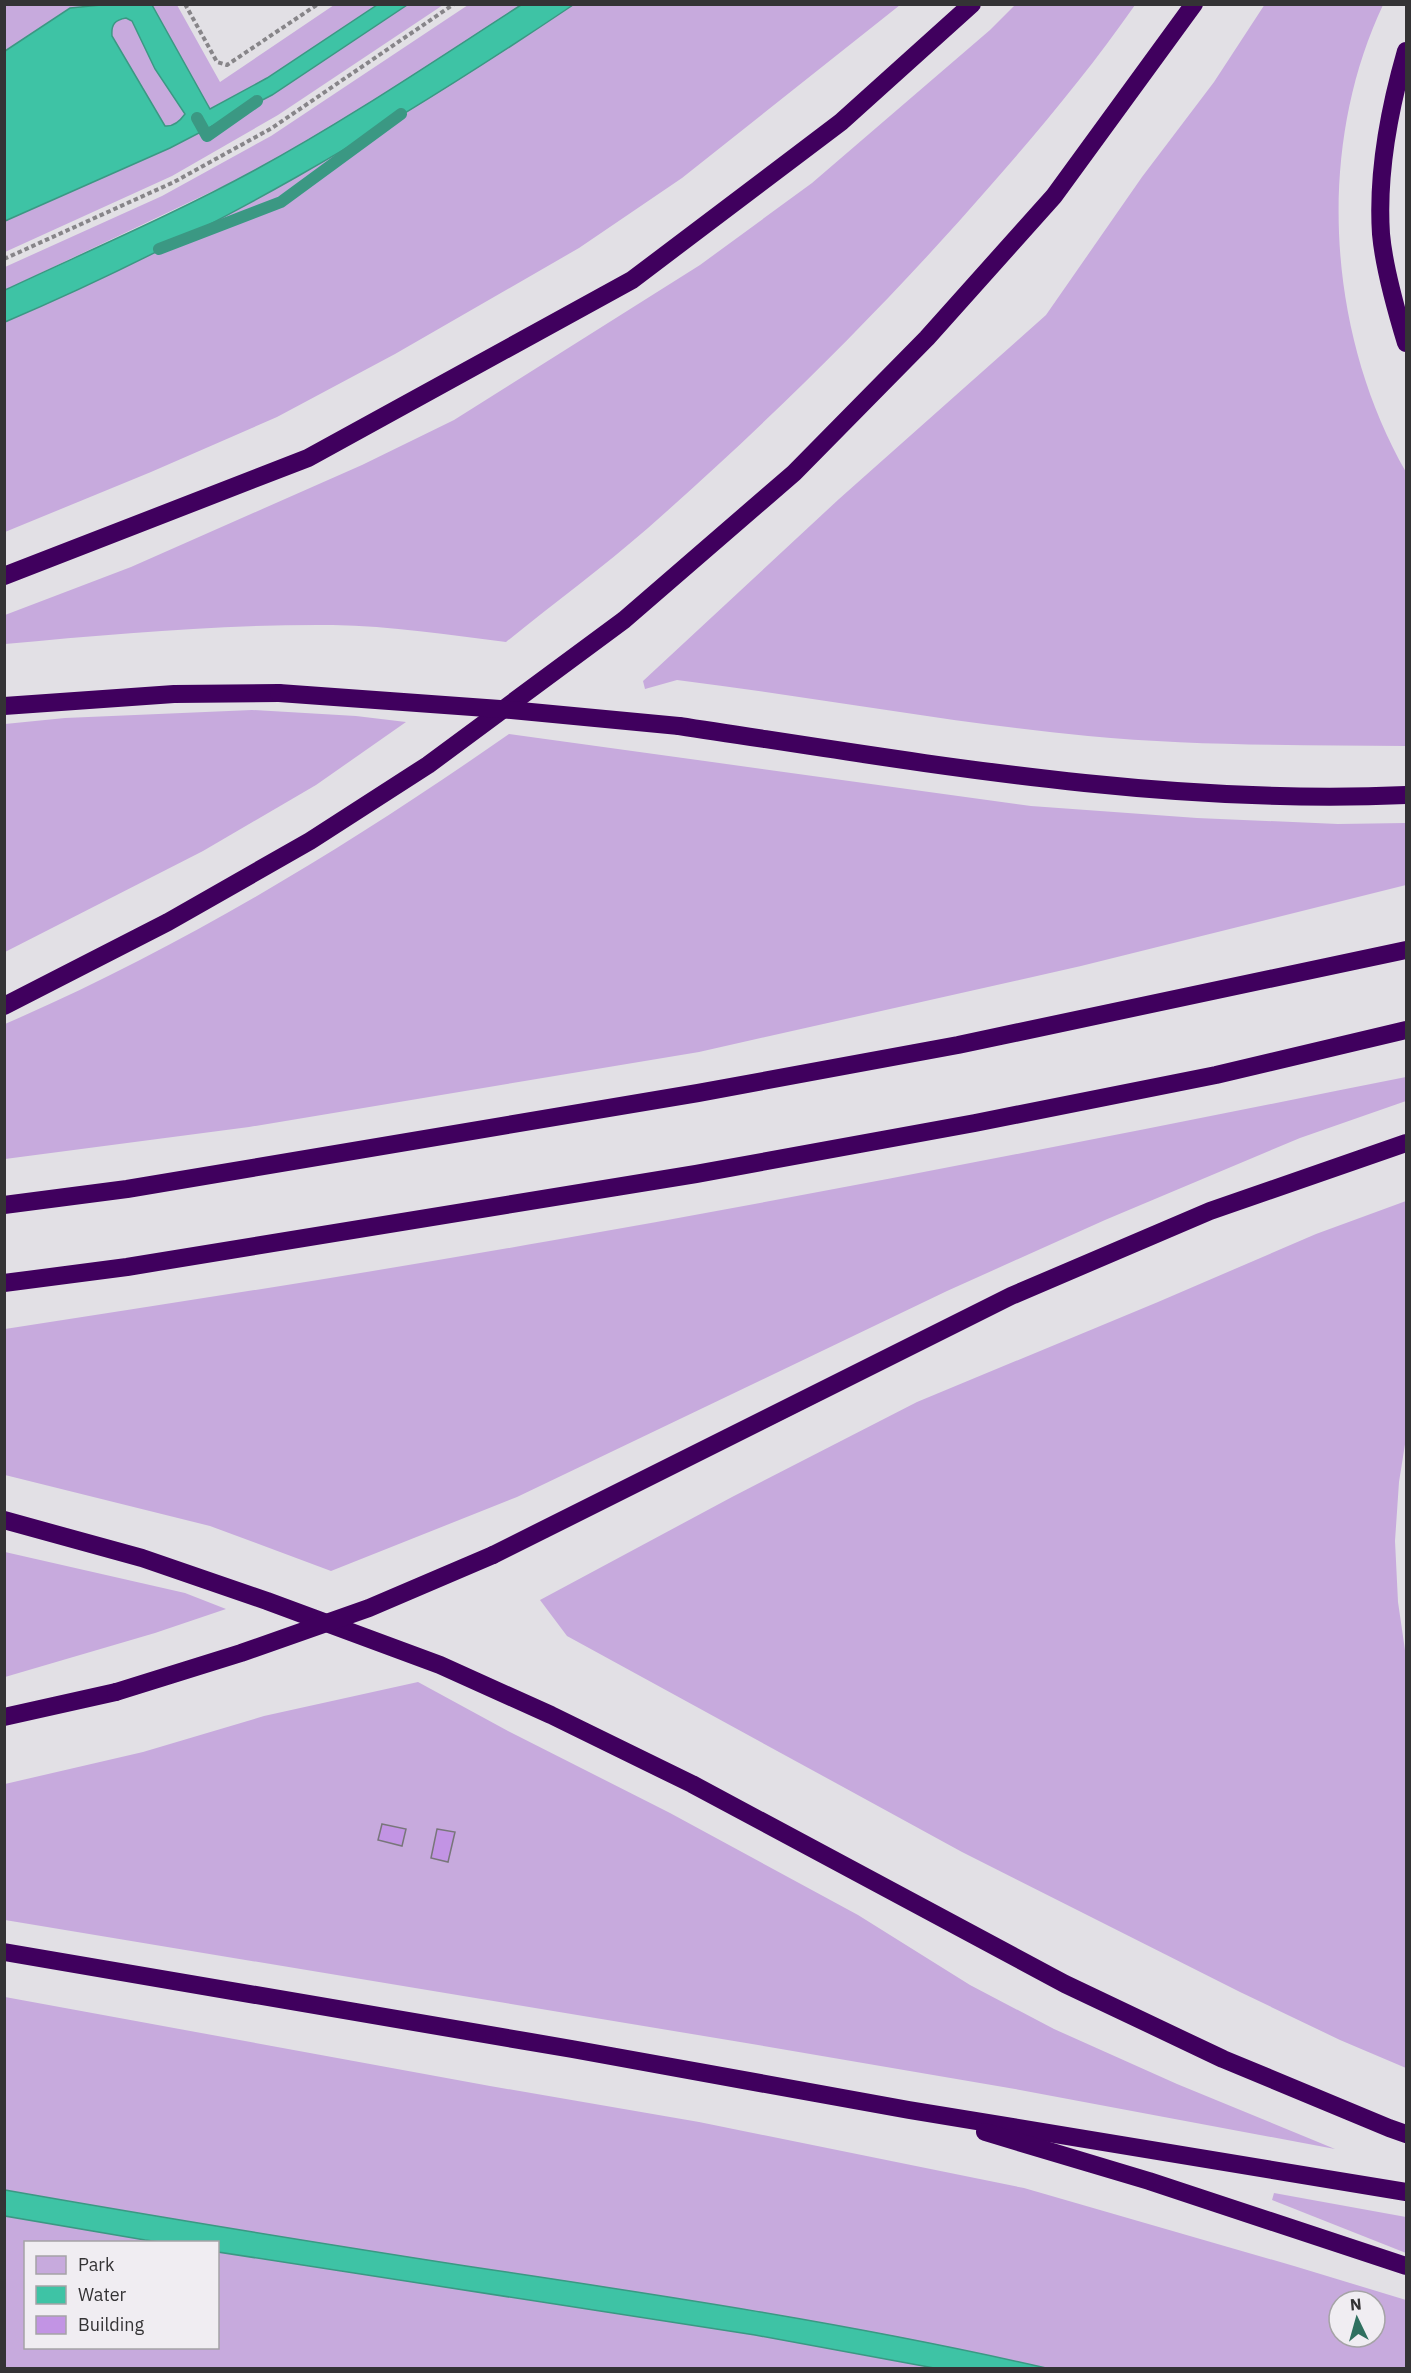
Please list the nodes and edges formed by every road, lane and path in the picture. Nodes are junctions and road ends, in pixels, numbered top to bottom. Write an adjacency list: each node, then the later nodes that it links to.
1 (185, 4): 2 (path)
2 (318, 4)
3 (454, 4): 7 (path)
4 (972, 4): 9 (highway)
5 (1194, 4): 13 (highway)
6 (1407, 51): 8 (highway)
7 (4, 259)
8 (1407, 343)
9 (4, 576)
10 (4, 706): 11 (highway, bridge)
11 (1407, 795)
12 (1407, 950): 16 (highway)
13 (4, 1006)
14 (1407, 1030): 17 (highway)
15 (1407, 1143): 19 (highway, bridge)
16 (4, 1205)
17 (4, 1282)
18 (4, 1520): 22 (highway)
19 (4, 1717)
20 (4, 1952): 21 (highway)
21 (909, 2110): 23 (highway); 24 (highway)
22 (1407, 2134)
23 (1407, 2192)
24 (1407, 2266)

